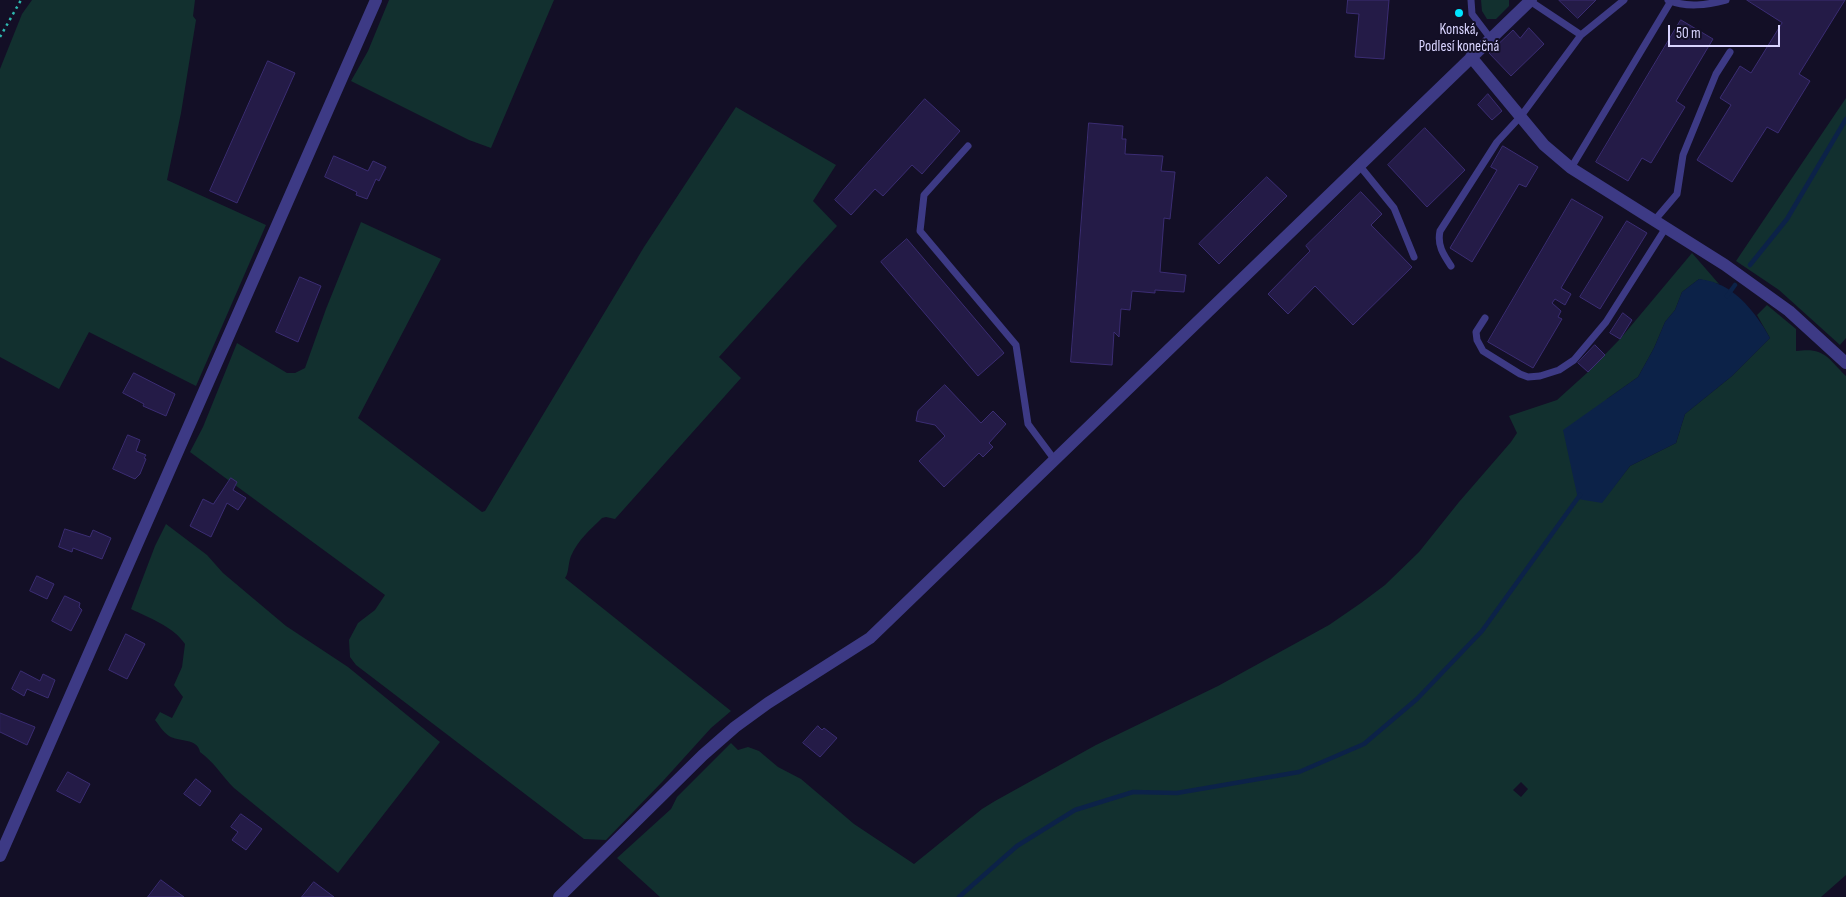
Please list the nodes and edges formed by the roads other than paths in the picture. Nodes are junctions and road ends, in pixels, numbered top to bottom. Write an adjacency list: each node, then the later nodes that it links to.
1 (376, 0): 22 (street)
2 (1471, 0): 8 (lane)
3 (1530, 0): 7 (lane); 8 (street)
4 (1624, 0): 7 (lane)
5 (1669, 0): 6 (lane); 14 (lane)
6 (1726, 0)
7 (1581, 35): 11 (lane)
8 (1491, 38): 10 (street)
9 (1730, 52): 15 (lane)
10 (1471, 57): 11 (street); 13 (street)
11 (1521, 116): 14 (street); 18 (lane)
12 (968, 146): 21 (lane)
13 (1359, 165): 17 (lane); 21 (street)
14 (1571, 168): 15 (street)
15 (1654, 221): 16 (street)
16 (1666, 228): 19 (lane); 20 (street)
17 (1414, 258)
18 (1451, 266)
19 (1485, 318)
20 (1846, 363)
21 (1054, 459): 23 (street)
22 (0, 856)
23 (559, 897)

